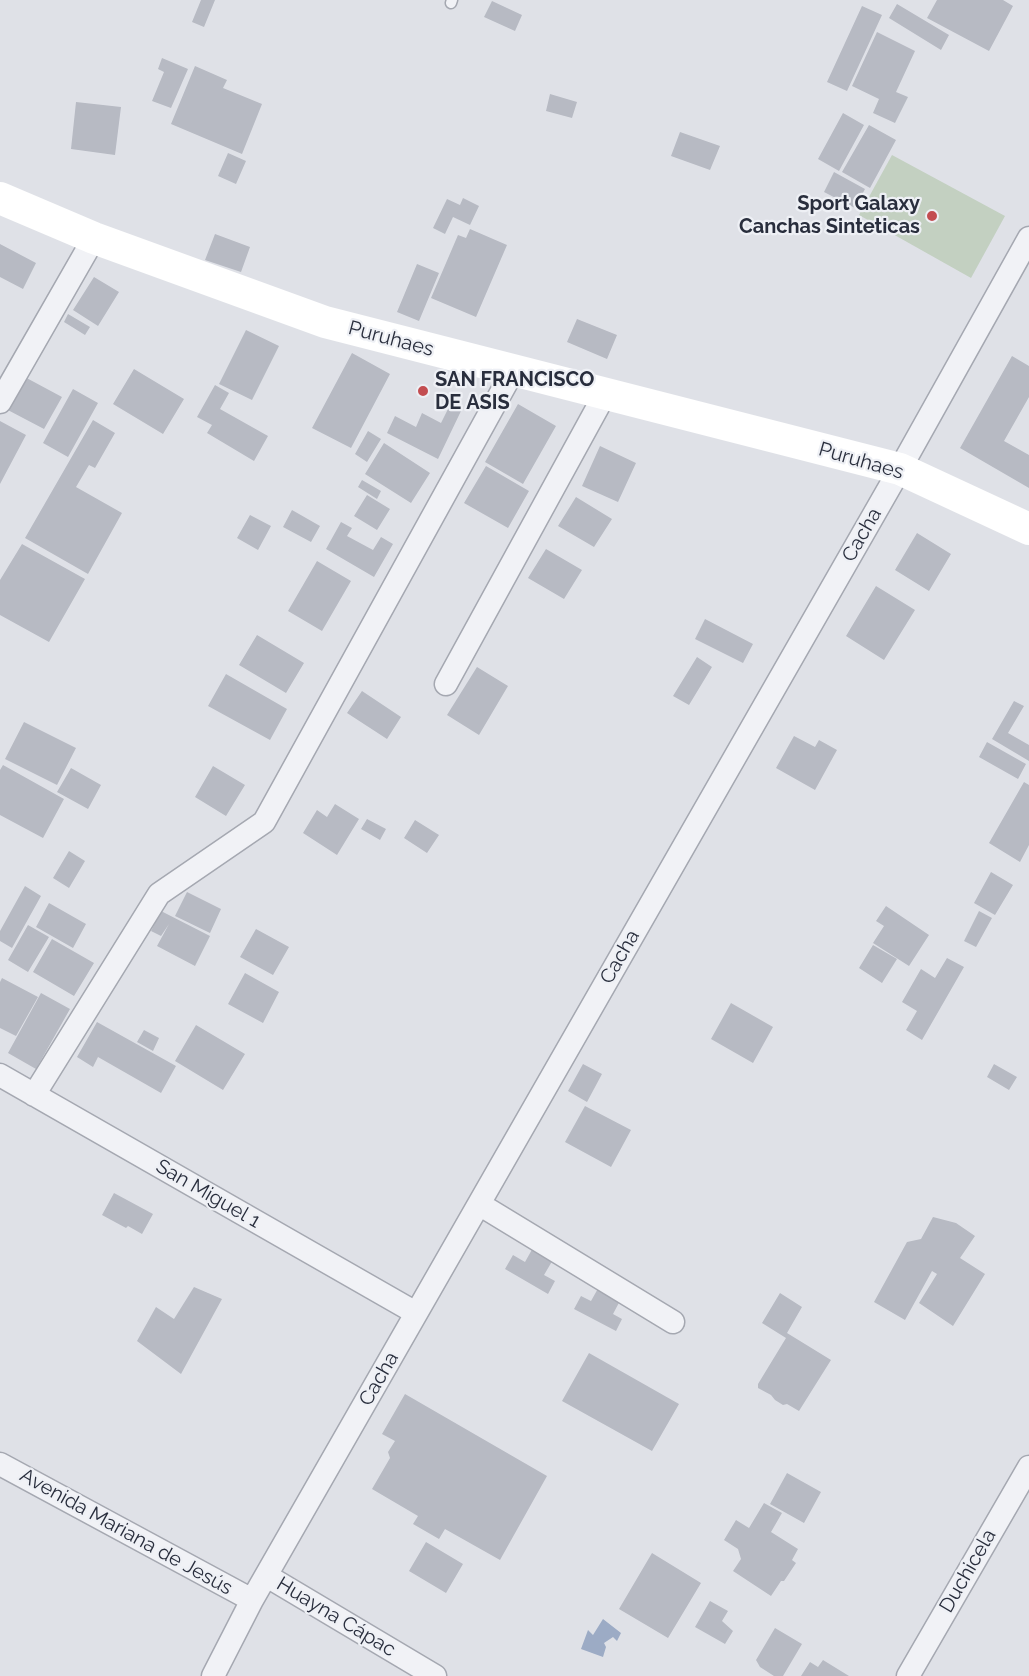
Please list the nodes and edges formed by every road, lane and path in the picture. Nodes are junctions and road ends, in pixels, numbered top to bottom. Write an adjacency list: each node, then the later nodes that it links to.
1 (0, 198): 2 (street, Puruhaes)
2 (94, 238): 4 (street, Puruhaes); 6 (street)
3 (1029, 238): 7 (street, Cacha)
4 (513, 371): 5 (street, Puruhaes); 11 (street)
5 (605, 394): 7 (street, Puruhaes); 9 (street)
6 (0, 402)
7 (900, 469): 8 (street, Puruhaes); 12 (street, Cacha)
8 (1029, 529)
9 (446, 684)
10 (0, 1075): 11 (street, San Miguel 1)
11 (34, 1095): 13 (street, San Miguel 1)
12 (479, 1204): 13 (street, Cacha); 14 (street)
13 (416, 1313): 17 (street, Cacha)
14 (673, 1322)
15 (0, 1464): 18 (street, Avenida Mariana de Jesús)
16 (1029, 1467): 21 (street, Duchicela)
17 (267, 1576): 18 (street, Cacha); 20 (street, Huayna Cápac)
18 (252, 1600): 19 (street, Cacha)
19 (213, 1676)
20 (435, 1676)
21 (908, 1676)

